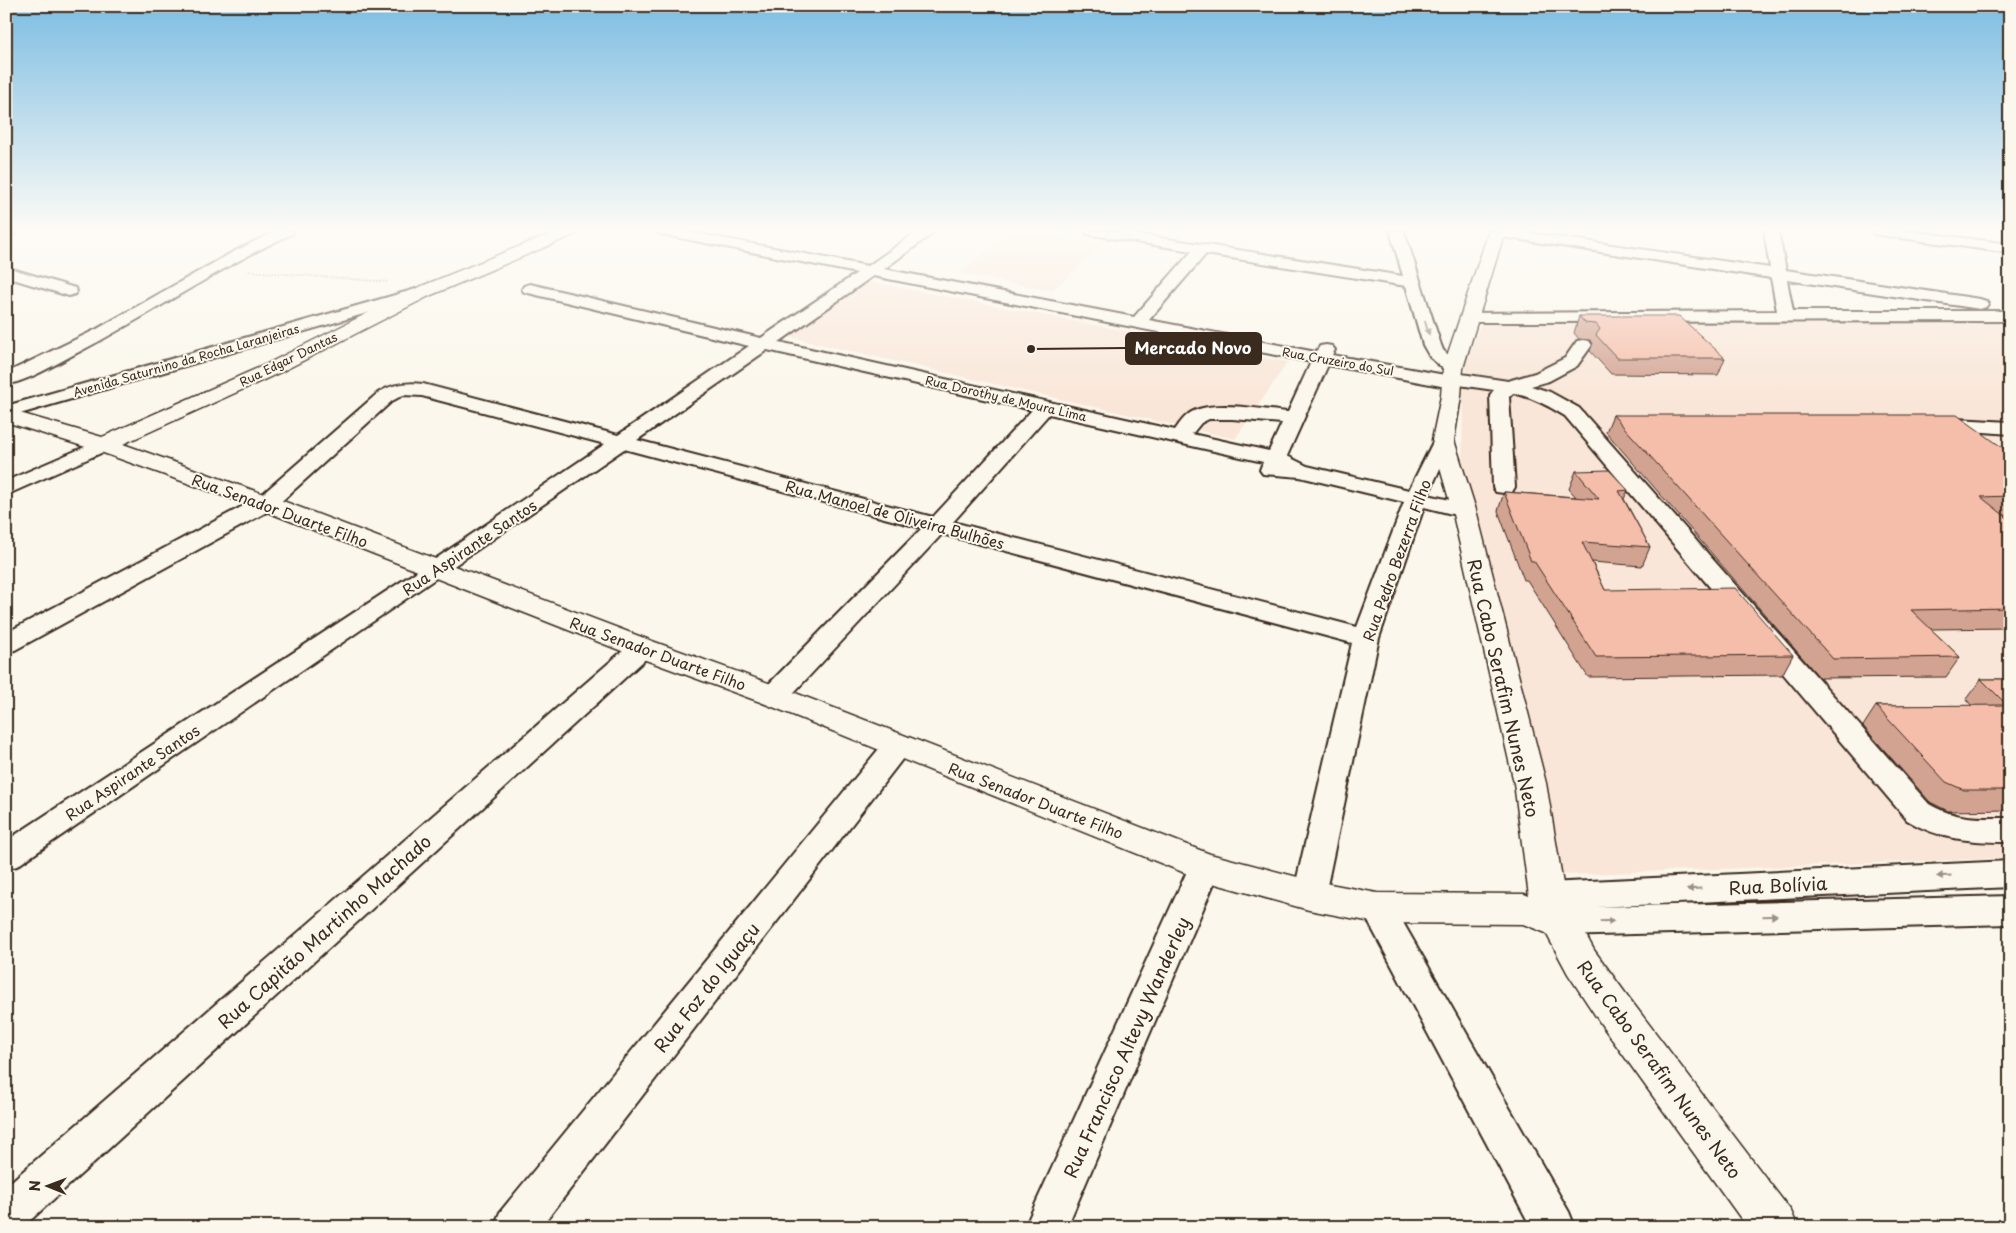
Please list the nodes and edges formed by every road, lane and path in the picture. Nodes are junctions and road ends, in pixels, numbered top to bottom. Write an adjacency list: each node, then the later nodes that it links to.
1 (61, 289): 13 (street)
2 (178, 289): 23 (street)
3 (428, 289): 26 (street, Avenida Saturnino da Rocha Laranjeiras)
4 (429, 289): 33 (main road, Rua Edgar Dantas)
5 (530, 289): 19 (street, Rua Dorothy de Moura Lima)
6 (841, 289): 19 (street, Rua Aspirante Santos)
7 (988, 289): 18 (street, Rua Cruzeiro do Sul)
8 (1167, 289): 18 (street)
9 (1414, 289): 22 (street, one-way to 22)
10 (1479, 289): 16 (main road, Rua Pedro Bezerra Filho)
11 (1781, 289): 17 (street)
12 (1878, 289): 14 (street)
13 (69, 291)
14 (2010, 308)
15 (2010, 316): 17 (street)
16 (1471, 317): 17 (street); 22 (main road, Rua Pedro Bezerra Filho)
17 (1786, 317)
18 (1142, 318): 21 (street, Rua Cruzeiro do Sul)
19 (752, 344): 25 (street, Rua Dorothy de Moura Lima); 32 (street, Rua Aspirante Santos)
20 (1583, 345): 24 (street)
21 (1324, 354): 22 (street, Rua Cruzeiro do Sul); 27 (street)
22 (1452, 375): 24 (street, Rua Cruzeiro do Sul); 31 (main road, Rua Pedro Bezerra Filho)
23 (6, 380)
24 (1510, 386): 35 (street); 47 (street, Rua Cruzeiro do Sul)
25 (1041, 411): 30 (street, Rua Dorothy de Moura Lima); 34 (street, Rua Dorothy de Moura Lima); 40 (street)
26 (6, 413): 33 (main road, Rua Senador Duarte Filho)
27 (1294, 418): 30 (street); 34 (street)
28 (1917, 424): 29 (street)
29 (2010, 428)
30 (1180, 437): 34 (street, Rua Dorothy de Moura Lima)
31 (1443, 440): 37 (street, Rua Pedro Bezerra Filho); 39 (main road, Rua Cabo Serafim Nunes Neto)
32 (622, 442): 38 (street, Rua Manoel de Oliveira Bulhões); 40 (street, Rua Manoel de Oliveira Bulhões); 41 (street, Rua Aspirante Santos)
33 (103, 445): 36 (street, Rua Edgar Dantas); 38 (main road, Rua Senador Duarte Filho)
34 (1273, 464): 37 (street, Rua Dorothy de Moura Lima)
35 (1504, 487)
36 (6, 489)
37 (1416, 498): 39 (street, Rua Dorothy de Moura Lima); 42 (street, Rua Pedro Bezerra Filho)
38 (266, 503): 41 (main road, Rua Senador Duarte Filho); 43 (street, Rua Manoel de Oliveira Bulhões)
39 (1464, 510): 54 (main road, Rua Cabo Serafim Nunes Neto)
40 (938, 525): 42 (street, Rua Manoel de Oliveira Bulhões); 45 (street)
41 (436, 569): 44 (main road, Rua Senador Duarte Filho); 48 (street, Rua Aspirante Santos)
42 (1366, 638): 52 (street, Rua Pedro Bezerra Filho)
43 (6, 644)
44 (642, 648): 45 (main road, Rua Senador Duarte Filho); 56 (street, Rua Capitão Martinho Machado)
45 (774, 696): 46 (main road, Rua Senador Duarte Filho)
46 (897, 746): 49 (main road, Rua Senador Duarte Filho); 58 (street, Rua Foz do Iguaçu)
47 (2010, 830)
48 (6, 857)
49 (1205, 866): 52 (main road, Rua Senador Duarte Filho); 59 (street, Rua Francisco Altevy Wanderley)
50 (2010, 874): 51 (street, Rua Bolívia)
51 (1978, 875): 54 (street, Rua Bolívia, one-way to 54); 55 (street)
52 (1309, 895): 53 (main road, Rua Senador Duarte Filho)
53 (1377, 908): 54 (main road, Rua Senador Duarte Filho); 57 (street)
54 (1543, 909): 55 (street, Rua Bolívia, one-way to 55); 60 (main road, Rua Cabo Serafim Nunes Neto)
55 (2010, 910)
56 (6, 1214)
57 (1552, 1224)
58 (515, 1227)
59 (1046, 1227)
60 (1775, 1227)

